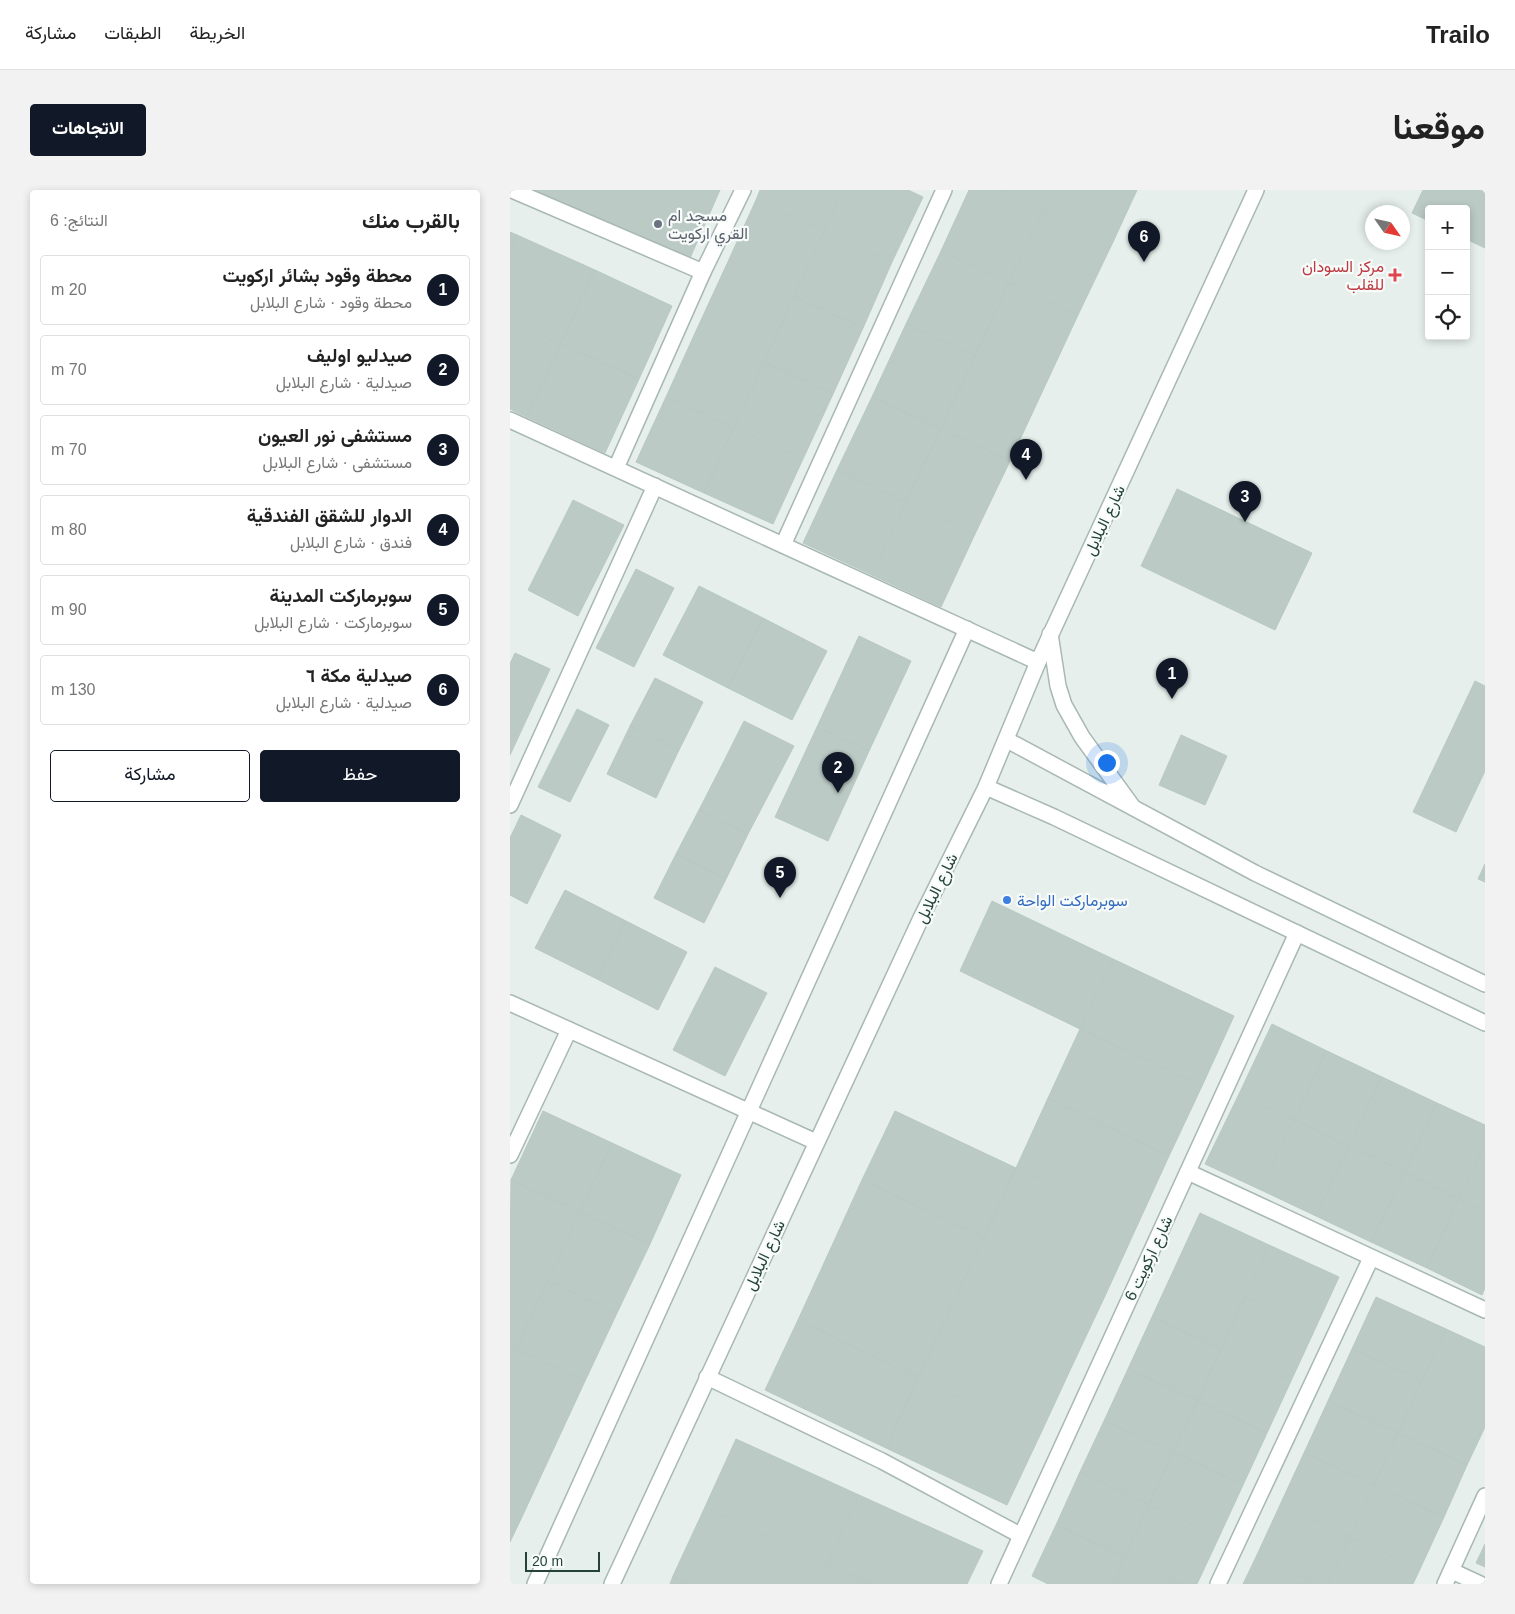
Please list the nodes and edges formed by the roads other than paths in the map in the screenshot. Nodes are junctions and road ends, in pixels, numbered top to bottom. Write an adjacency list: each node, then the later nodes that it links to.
1 (512, 190): 5 (street)
2 (743, 190): 5 (street)
3 (944, 190): 9 (street)
4 (1256, 190): 11 (street, شارع البلابل)
5 (704, 272): 7 (street)
6 (510, 420): 7 (street)
7 (616, 468): 8 (street)
8 (655, 486): 9 (street); 15 (street)
9 (783, 545): 10 (street)
10 (967, 629): 12 (street); 22 (street)
11 (1050, 634): 12 (street, شارع البلابل); 16 (street)
12 (1038, 662): 13 (street, شارع البلابل)
13 (1007, 740): 14 (street, شارع البلابل); 16 (street)
14 (986, 787): 17 (street); 23 (street, شارع البلابل)
15 (510, 805)
16 (1134, 810): 18 (street)
17 (1297, 933): 20 (street); 25 (street, شارع اركويت 6)
18 (1485, 984)
19 (510, 1003): 21 (street)
20 (1485, 1023)
21 (569, 1030): 22 (street); 24 (street)
22 (749, 1112): 23 (street); 33 (street)
23 (816, 1142): 28 (street, شارع البلابل)
24 (510, 1155)
25 (1188, 1172): 26 (street); 30 (street, شارع اركويت 6)
26 (1371, 1258): 27 (street); 35 (street)
27 (1485, 1310)
28 (707, 1377): 30 (street); 34 (street, شارع البلابل)
29 (1485, 1496): 31 (street)
30 (1020, 1535): 32 (street, شارع اركويت 6)
31 (1448, 1577): 36 (street)
32 (1004, 1583)
33 (535, 1584)
34 (612, 1584)
35 (1218, 1584)
36 (1480, 1584)

